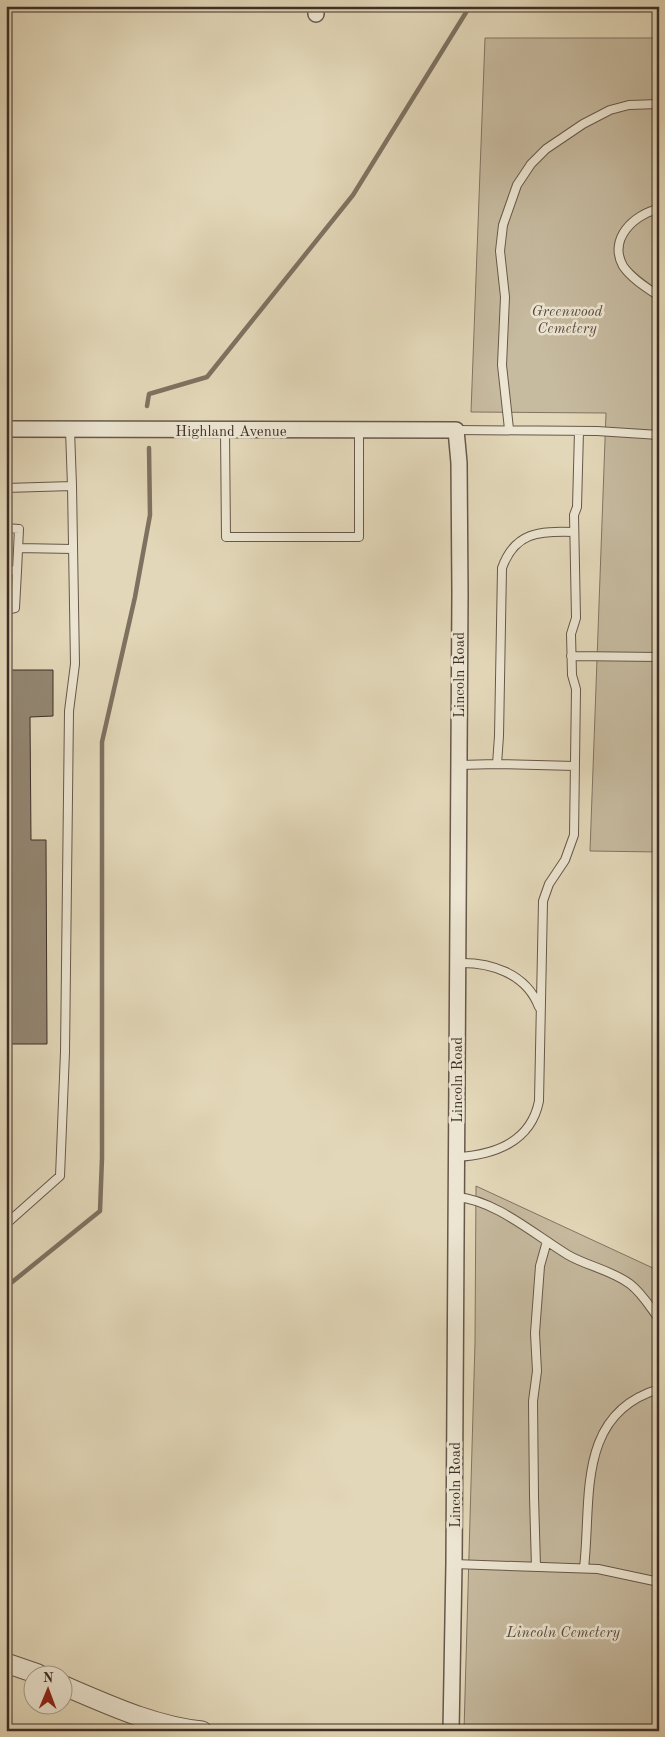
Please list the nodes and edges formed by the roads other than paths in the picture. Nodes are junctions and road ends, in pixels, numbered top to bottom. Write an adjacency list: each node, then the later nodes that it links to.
1 (659, 104): 5 (lane)
2 (659, 209): 3 (lane)
3 (659, 296)
4 (6, 429): 6 (street, Highland Avenue)
5 (509, 429): 8 (lane); 10 (lane)
6 (70, 430): 9 (street, Highland Avenue); 12 (lane)
7 (359, 430): 8 (street, Highland Avenue); 9 (street, Highland Avenue); 9 (lane)
8 (456, 430): 24 (street, Lincoln Road)
9 (226, 431)
10 (579, 431): 11 (lane); 15 (lane)
11 (659, 435)
12 (72, 486): 13 (lane); 17 (lane)
13 (6, 488)
14 (6, 528): 16 (lane)
15 (573, 532): 21 (lane); 23 (lane)
16 (18, 548): 17 (lane); 19 (lane)
17 (73, 549): 30 (lane)
18 (6, 570): 19 (lane)
19 (17, 571): 20 (lane)
20 (6, 610)
21 (571, 656): 22 (lane); 25 (lane)
22 (659, 657)
23 (497, 764): 24 (lane); 25 (lane)
24 (459, 765): 26 (street, Lincoln Road)
25 (575, 766): 27 (lane)
26 (458, 963): 27 (lane); 28 (street, Lincoln Road)
27 (540, 1008): 28 (lane)
28 (457, 1157): 29 (street, Lincoln Road)
29 (457, 1198): 31 (lane); 34 (street, Lincoln Road)
30 (6, 1224)
31 (547, 1241): 32 (lane); 35 (lane)
32 (659, 1319)
33 (659, 1389): 36 (lane)
34 (454, 1564): 35 (lane); 42 (street, Lincoln Road)
35 (536, 1566): 36 (lane)
36 (584, 1568): 37 (lane)
37 (659, 1582)
38 (6, 1663): 39 (street)
39 (22, 1668)
40 (72, 1689): 41 (street)
41 (202, 1731)
42 (451, 1731)

